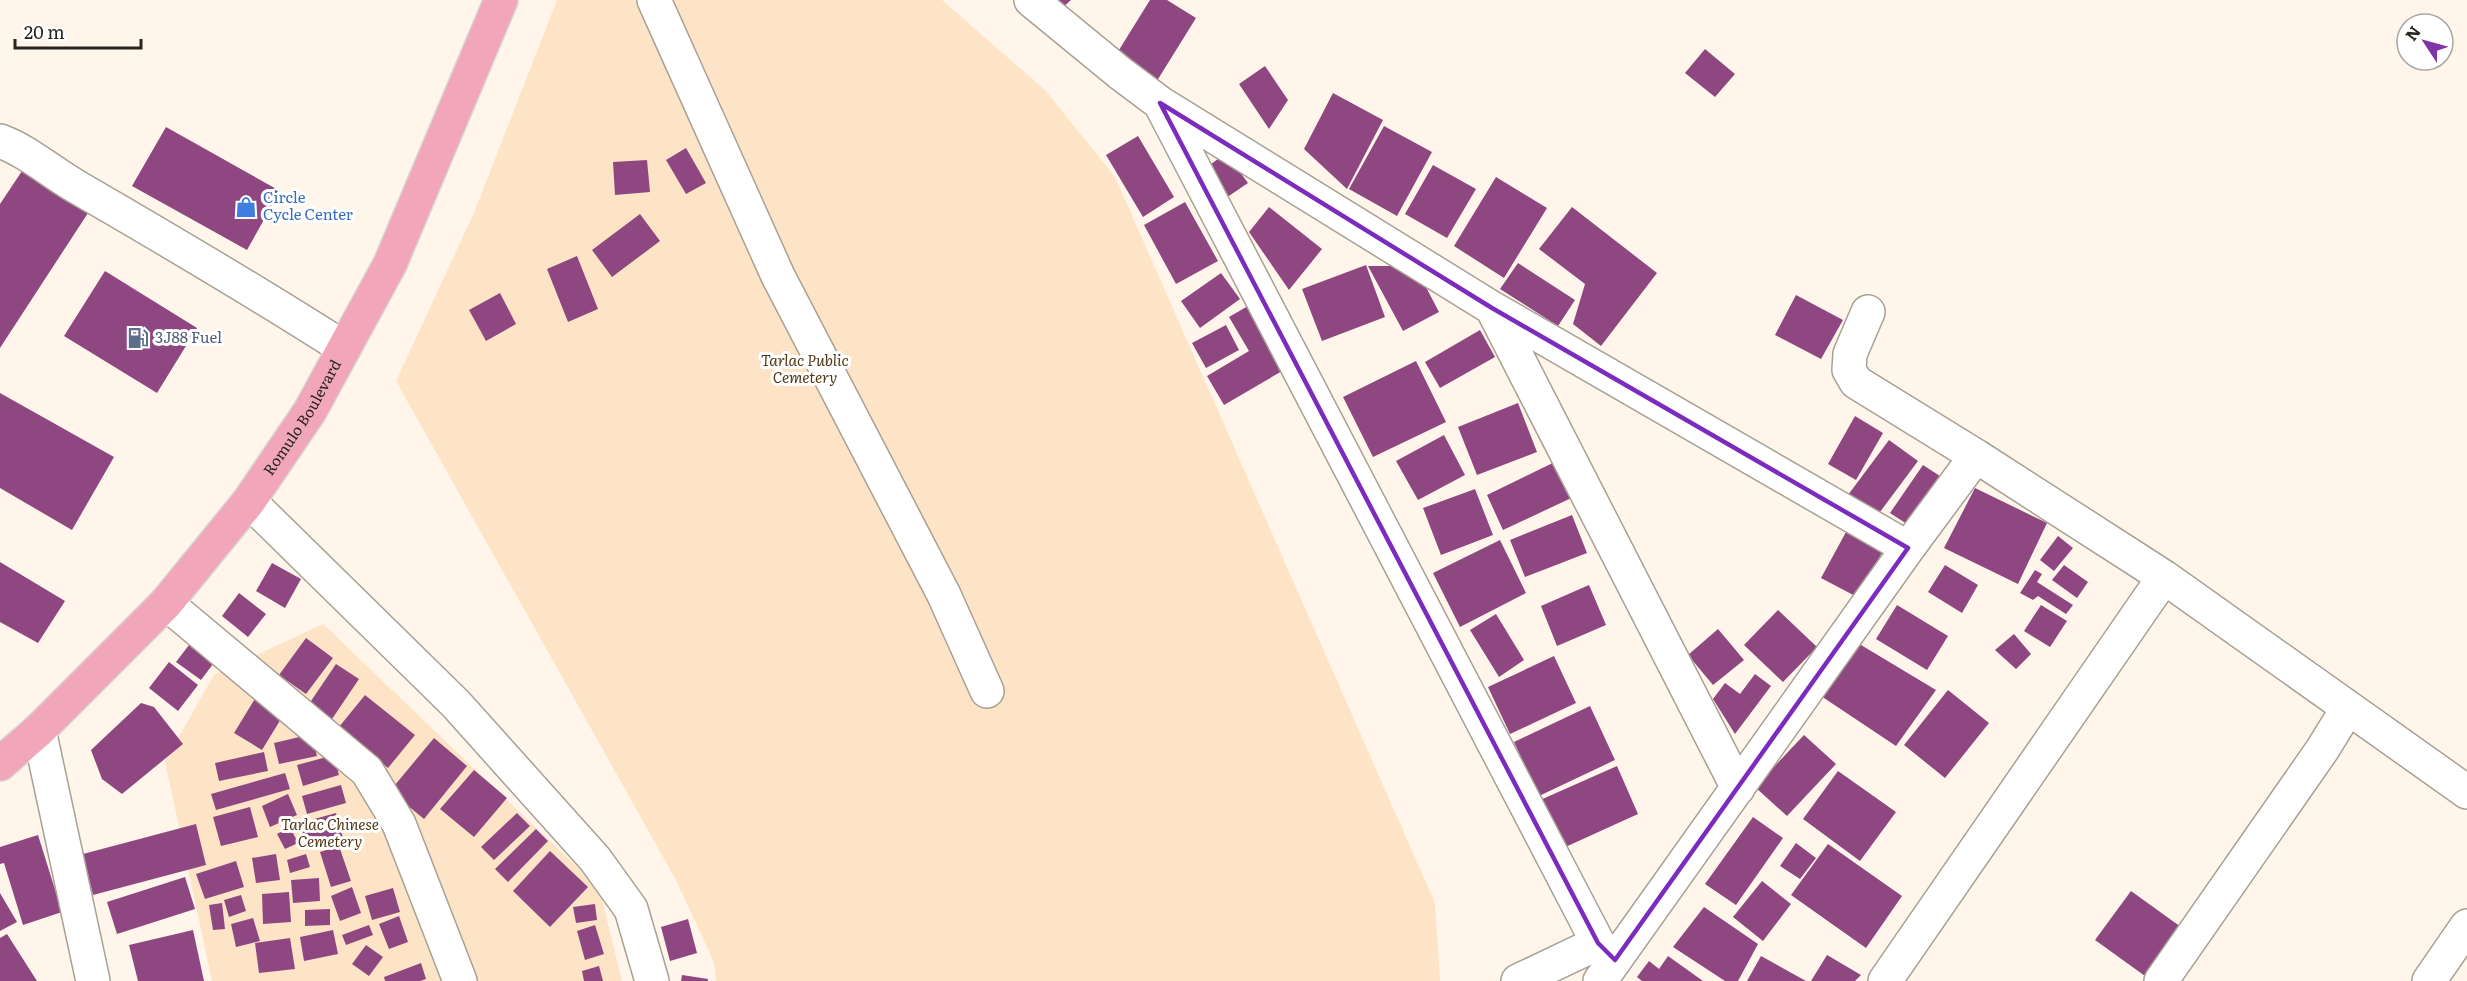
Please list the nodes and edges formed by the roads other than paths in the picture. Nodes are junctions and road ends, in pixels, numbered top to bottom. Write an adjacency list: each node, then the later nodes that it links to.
1 (499, 0): 8 (highway, Romulo Boulevard)
2 (654, 0): 14 (street)
3 (1031, 0): 4 (street)
4 (1160, 103): 6 (street); 21 (street)
5 (0, 141): 8 (street)
6 (1492, 308): 11 (street); 18 (street)
7 (1868, 312): 9 (street)
8 (344, 348): 10 (highway, Romulo Boulevard)
9 (1976, 456): 11 (street); 12 (street)
10 (249, 501): 13 (highway, Romulo Boulevard); 24 (street)
11 (1908, 548): 18 (street)
12 (2164, 578): 15 (street); 26 (street)
13 (166, 603): 16 (highway, Romulo Boulevard); 23 (street)
14 (987, 691)
15 (2348, 708): 19 (street); 27 (street)
16 (39, 730): 17 (highway, Romulo Boulevard); 22 (street)
17 (0, 764)
18 (1738, 788): 21 (street)
19 (2467, 792)
20 (2467, 926): 28 (street)
21 (1604, 961): 25 (street)
22 (93, 981)
23 (460, 981)
24 (652, 981)
25 (1518, 981)
26 (1885, 981)
27 (2161, 981)
28 (2429, 981)

